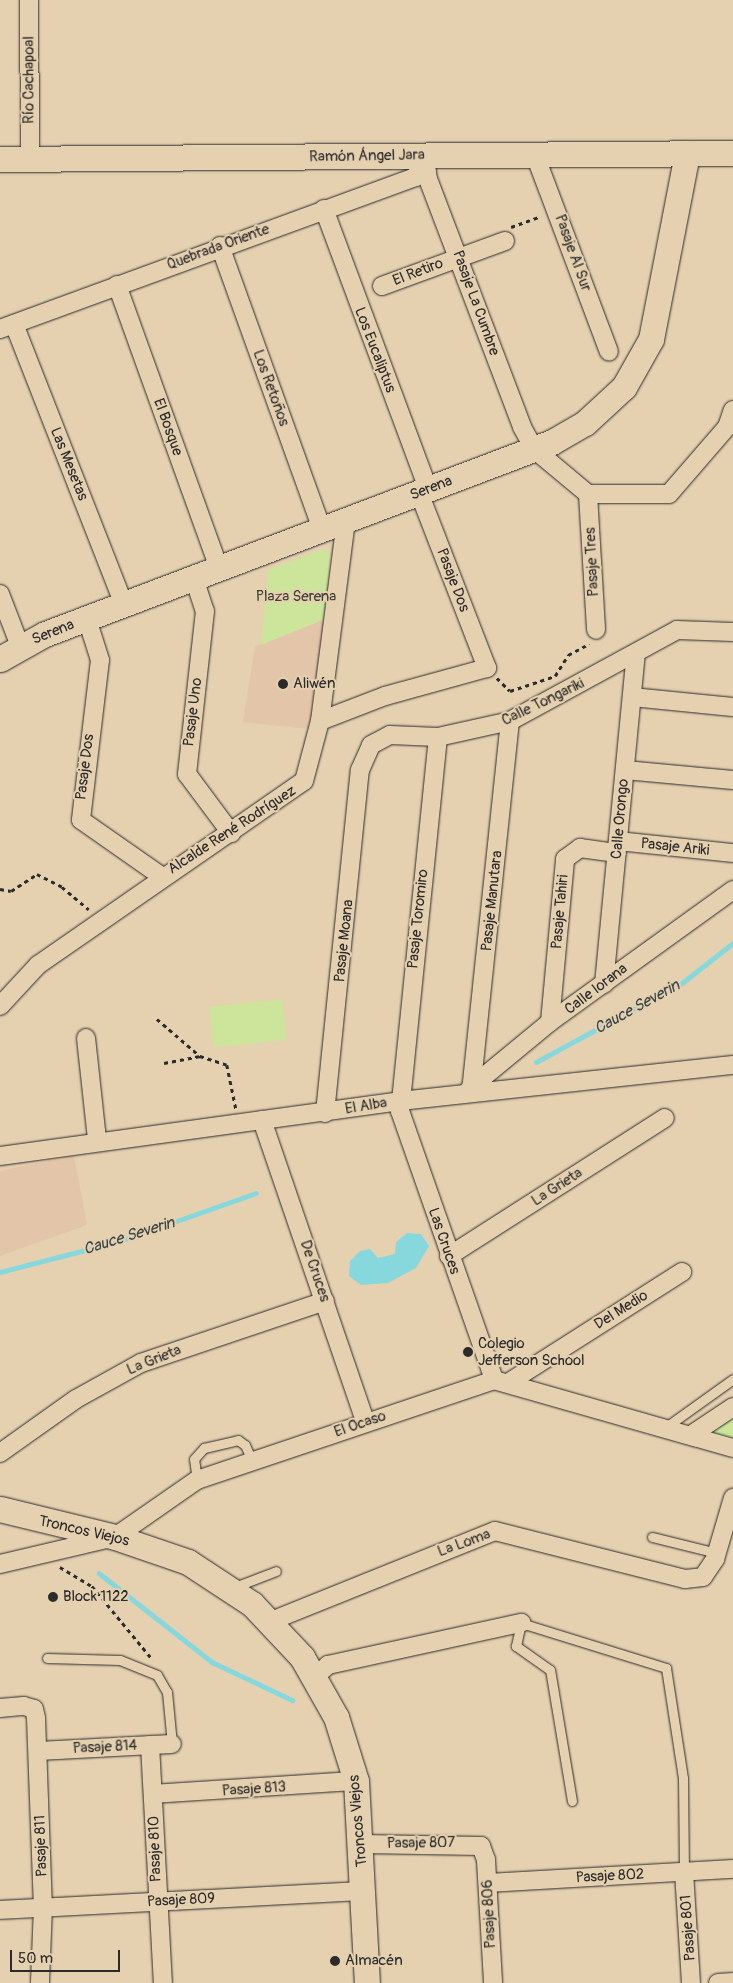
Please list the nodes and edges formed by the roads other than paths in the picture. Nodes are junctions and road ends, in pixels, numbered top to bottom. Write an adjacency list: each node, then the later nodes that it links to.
1 (29, 0): 7 (street, Río Cachapoal)
2 (687, 153): 3 (street, Ramón Ángel Jara); 4 (street, Ramón Ángel Jara); 17 (street, Serena)
3 (733, 153)
4 (535, 155): 5 (street, Ramón Ángel Jara); 15 (street, Pasaje Al Sur)
5 (425, 156): 7 (street, Ramón Ángel Jara); 8 (street, Quebrada Oriente); 11 (street, Pasaje La Cumbre)
6 (0, 159): 7 (street, Ramón Ángel Jara)
7 (30, 159)
8 (324, 209): 10 (street, Quebrada Oriente); 18 (street, Los Eucaliptus)
9 (506, 241): 11 (street, El Retiro)
10 (220, 246): 12 (street, Quebrada Oriente); 21 (street, Los Retoños)
11 (460, 257): 13 (street, El Retiro); 17 (street, Pasaje La Cumbre)
12 (117, 286): 14 (street, Quebrada Oriente); 22 (street, El Bosque)
13 (382, 286)
14 (7, 327): 25 (street, Las Mesetas)
15 (609, 352)
16 (733, 410): 19 (street)
17 (534, 448): 18 (street, Serena); 19 (street)
18 (424, 491): 20 (street, Serena); 33 (street, Pasaje Dos)
19 (588, 494): 27 (street, Pasaje Tres)
20 (346, 520): 21 (street, Serena); 33 (street, Alcalde René Rodríguez)
21 (322, 529): 22 (street, Serena)
22 (219, 568): 23 (street, Serena)
23 (194, 578): 25 (street, Serena); 39 (street, Pasaje Uno)
24 (0, 594): 29 (street)
25 (124, 605): 26 (street, Serena)
26 (87, 619): 29 (street, Serena); 42 (street, Pasaje Dos)
27 (596, 630)
28 (733, 632): 30 (street, Calle Tongariki)
29 (8, 643)
30 (636, 654): 31 (street, Calle Orongo); 34 (street, Calle Tongariki)
31 (632, 697): 32 (street); 37 (street, Calle Orongo)
32 (733, 708)
33 (320, 721): 39 (street, Alcalde René Rodríguez)
34 (510, 721): 35 (street, Calle Tongariki); 49 (street, Pasaje Manutara)
35 (438, 737): 36 (street, Calle Tongariki); 50 (street, Pasaje Toromiro)
36 (360, 770): 51 (street, Pasaje Moana)
37 (625, 770): 38 (street); 40 (street, Calle Orongo)
38 (733, 780)
39 (231, 833): 42 (street, Alcalde René Rodríguez)
40 (617, 847): 41 (street, Pasaje Ariki); 44 (street, Calle Orongo); 46 (street, Pasaje Tahiri)
41 (733, 853)
42 (161, 876): 45 (street, Alcalde René Rodríguez)
43 (733, 890): 44 (street, Calle Iorana)
44 (604, 984): 46 (street, Calle Iorana)
45 (0, 1006)
46 (550, 1022): 49 (street, Calle Iorana)
47 (86, 1038): 54 (street)
48 (733, 1065): 49 (street, El Alba)
49 (469, 1088): 50 (street, El Alba)
50 (400, 1101): 51 (street, El Alba); 56 (street, Las Cruces)
51 (325, 1113): 53 (street, El Alba)
52 (664, 1118): 56 (street, La Grieta)
53 (262, 1120): 54 (street, El Alba); 58 (street, De Cruces)
54 (97, 1140): 55 (street, El Alba)
55 (0, 1156)
56 (449, 1256): 60 (street, Las Cruces)
57 (682, 1272): 60 (street, Del Medio)
58 (325, 1301): 62 (street, De Cruces); 66 (street, La Grieta)
59 (733, 1379): 63 (lane)
60 (502, 1380): 62 (street, El Ocaso); 63 (street)
61 (733, 1407): 64 (street)
62 (366, 1423): 67 (street, El Ocaso)
63 (666, 1427): 64 (street)
64 (694, 1433): 65 (street)
65 (733, 1448)
66 (0, 1453)
67 (252, 1461): 68 (street, El Ocaso); 68 (lane)
68 (197, 1480): 71 (street, El Ocaso)
69 (733, 1498): 73 (street)
70 (0, 1509): 71 (street, Troncos Viejos)
71 (115, 1537): 74 (street, El Ocaso); 76 (street, Troncos Viejos)
72 (652, 1537): 73 (lane)
73 (716, 1556): 77 (street, La Loma)
74 (0, 1564)
75 (276, 1571): 76 (lane)
76 (231, 1588): 77 (street, Troncos Viejos)
77 (271, 1621): 80 (street, Troncos Viejos)
78 (521, 1623): 80 (street); 87 (lane); 91 (lane)
79 (47, 1658): 82 (lane)
80 (315, 1677): 85 (street, Troncos Viejos)
81 (0, 1708): 84 (street, Pasaje 811)
82 (172, 1744): 83 (street, Pasaje 814)
83 (150, 1745): 84 (street, Pasaje 814); 86 (street, Pasaje 810)
84 (38, 1750): 95 (street, Pasaje 811)
85 (356, 1781): 86 (street, Pasaje 813); 88 (street, Troncos Viejos)
86 (153, 1794): 94 (street, Pasaje 810)
87 (572, 1801)
88 (362, 1844): 89 (street, Pasaje 807); 93 (street, Troncos Viejos)
89 (481, 1846): 92 (street, Pasaje 806)
90 (733, 1869): 91 (street, Pasaje 802)
91 (684, 1872): 92 (street, Pasaje 802); 102 (street, Pasaje 801)
92 (488, 1883): 101 (street, Pasaje 806)
93 (363, 1891): 94 (street, Pasaje 809); 100 (street, Troncos Viejos)
94 (157, 1902): 95 (street, Pasaje 809); 99 (street, Pasaje 810)
95 (43, 1907): 96 (street, Pasaje 809); 98 (street, Pasaje 811)
96 (0, 1910)
97 (733, 1982): 103 (street)
98 (40, 1983)
99 (163, 1983)
100 (367, 1983)
101 (493, 1983)
102 (691, 1983)
103 (718, 1983)

